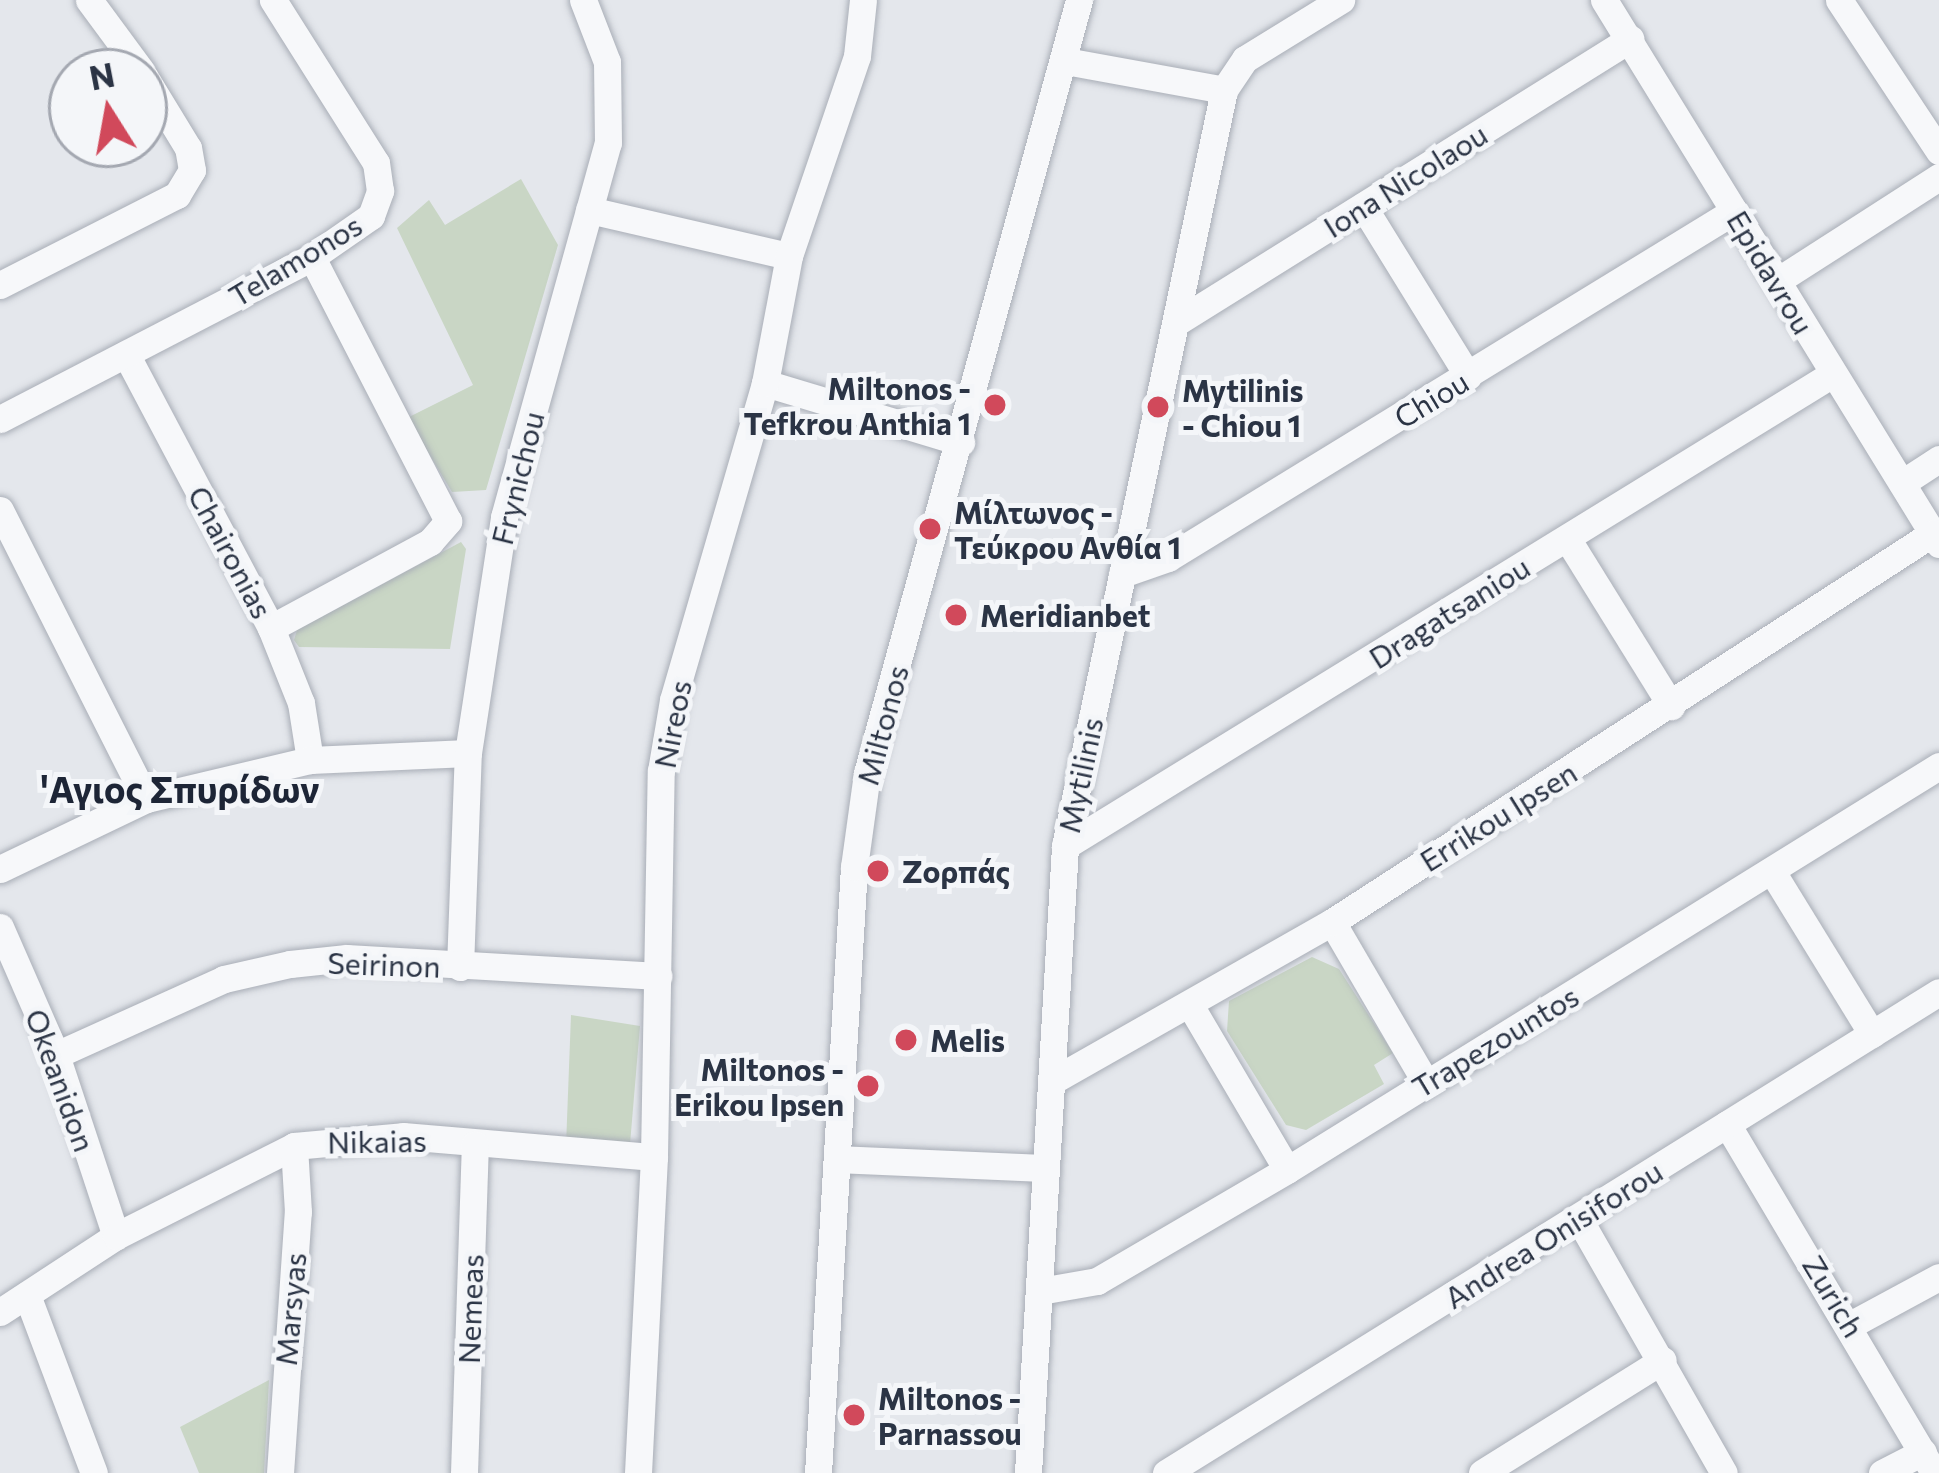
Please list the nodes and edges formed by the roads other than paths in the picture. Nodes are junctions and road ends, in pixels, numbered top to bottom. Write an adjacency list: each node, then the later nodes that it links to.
1 (89, 0): 10 (street)
2 (273, 0): 20 (street, Telamonos)
3 (584, 0): 17 (street, Frynichou)
4 (863, 0): 19 (street, Nireos)
5 (1079, 0): 11 (street, Miltonos)
6 (1341, 0): 12 (street)
7 (1604, 0): 9 (street, Epidavrou)
8 (1839, 0): 14 (street)
9 (1630, 39): 16 (street, Iona Nicolaou); 18 (street, Epidavrou)
10 (124, 48)
11 (1065, 61): 12 (street); 29 (street, Miltonos)
12 (1224, 89): 23 (street, Mytilinis)
13 (168, 115): 22 (street)
14 (1939, 151)
15 (1939, 177): 21 (street)
16 (1363, 206): 23 (street, Iona Nicolaou); 26 (street)
17 (589, 210): 19 (street); 38 (street, Frynichou)
18 (1734, 211): 21 (street, Epidavrou); 26 (street, Chiou)
19 (789, 256): 27 (street, Nireos)
20 (312, 257): 24 (street, Telamonos); 36 (street)
21 (1777, 281): 25 (street, Epidavrou)
22 (0, 285)
23 (1180, 320): 35 (street, Mytilinis)
24 (126, 353): 28 (street, Telamonos); 36 (street, Chaironias)
25 (1831, 375): 31 (street, Epidavrou); 33 (street, Dragatsaniou)
26 (1468, 376): 35 (street, Chiou)
27 (765, 383): 29 (street); 48 (street, Nireos)
28 (0, 419)
29 (961, 442): 59 (street, Miltonos)
30 (1939, 459): 31 (street)
31 (1901, 483): 34 (street, Epidavrou)
32 (0, 510): 41 (street)
33 (1567, 538): 37 (street); 42 (street, Dragatsaniou)
34 (1936, 538): 37 (street, Errikou Ipsen)
35 (1122, 574): 42 (street, Mytilinis)
36 (271, 628): 39 (street, Chaironias)
37 (1671, 706): 45 (street, Errikou Ipsen)
38 (468, 753): 39 (street); 47 (street, Frynichou)
39 (310, 760): 41 (street)
40 (1939, 766): 44 (street, Trapezountos)
41 (146, 799): 43 (street)
42 (1065, 846): 53 (street, Mytilinis)
43 (0, 869)
44 (1773, 873): 51 (street); 54 (street, Trapezountos)
45 (1332, 922): 50 (street, Errikou Ipsen); 54 (street)
46 (4, 944): 52 (street, Okeanidon)
47 (460, 967): 48 (street, Seirinon); 52 (street, Seirinon)
48 (658, 976): 58 (street, Nireos)
49 (1939, 992): 51 (street, Andrea Onisiforou)
50 (1190, 1005): 53 (street, Errikou Ipsen); 61 (street)
51 (1872, 1034): 55 (street, Andrea Onisiforou)
52 (56, 1055): 63 (street, Okeanidon)
53 (1052, 1081): 60 (street, Mytilinis)
54 (1426, 1083): 61 (street, Trapezountos)
55 (1727, 1124): 62 (street, Andrea Onisiforou); 68 (street, Zurich)
56 (476, 1144): 57 (street, Nikaias); 58 (street, Nikaias); 73 (street, Nemeas)
57 (294, 1146): 63 (street, Nikaias); 72 (street, Marsyas)
58 (654, 1157): 74 (street, Nireos)
59 (838, 1159): 60 (street); 75 (street, Miltonos)
60 (1042, 1168): 65 (street, Mytilinis)
61 (1286, 1170): 65 (street, Trapezountos)
62 (1579, 1219): 69 (street); 77 (street, Andrea Onisiforou)
63 (116, 1237): 66 (street, Nikaias)
64 (1939, 1276): 68 (street)
65 (1040, 1291): 76 (street, Mytilinis)
66 (27, 1294): 67 (street, Nikaias); 71 (street)
67 (0, 1312)
68 (1852, 1324): 70 (street, Zurich)
69 (1663, 1360): 78 (street); 79 (street)
70 (1929, 1462): 80 (street)
71 (84, 1469)
72 (280, 1473)
73 (464, 1473)
74 (638, 1473)
75 (818, 1473)
76 (1028, 1473)
77 (1166, 1473)
78 (1482, 1473)
79 (1724, 1473)
80 (1882, 1473)

